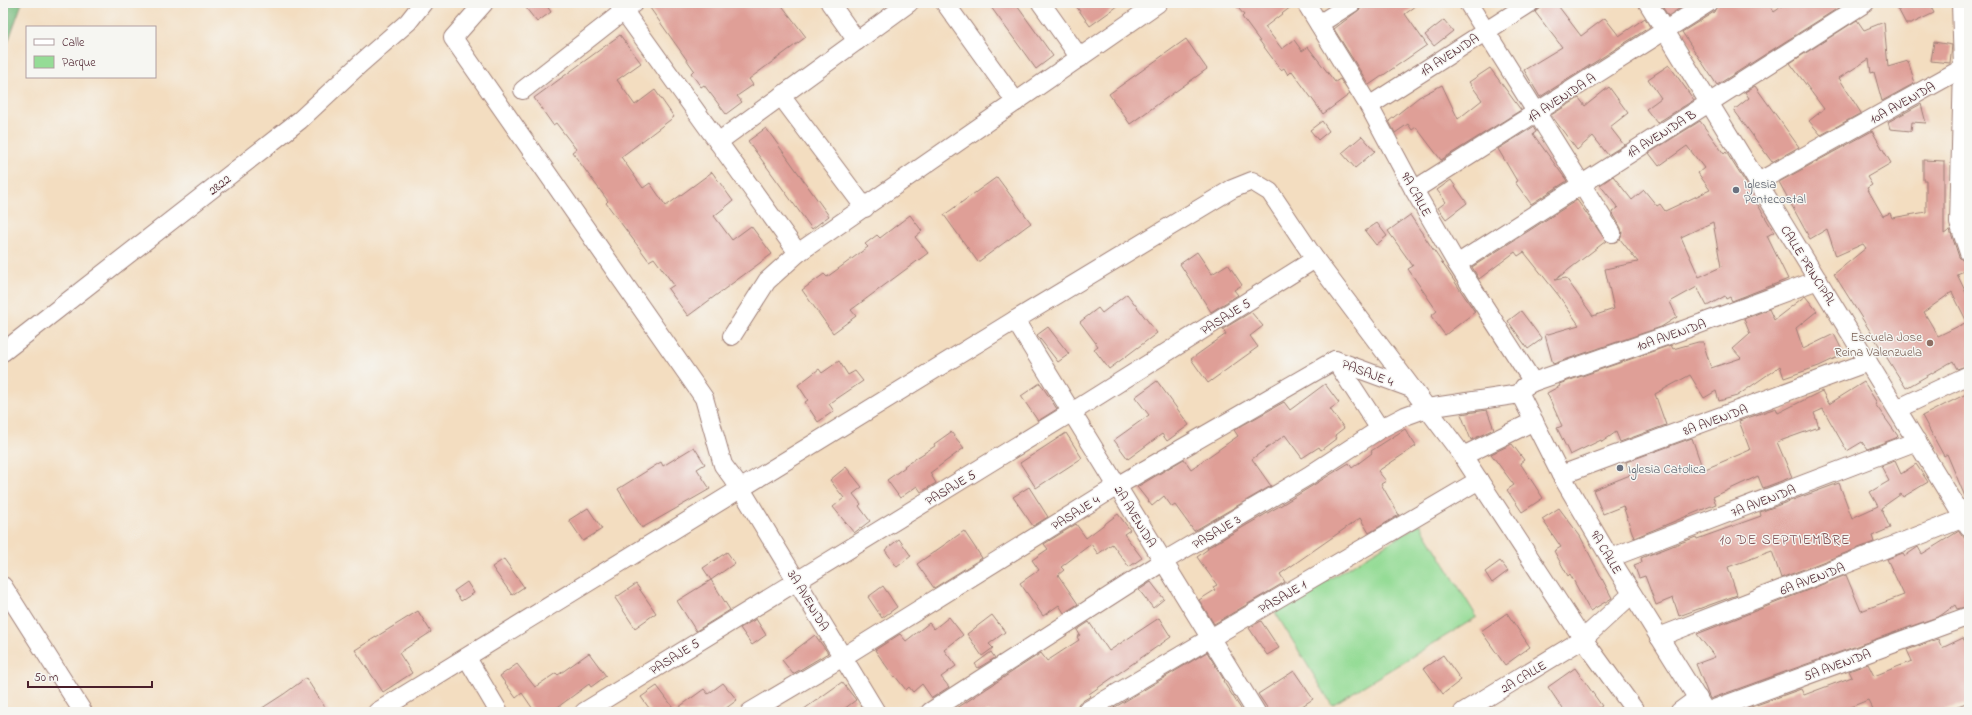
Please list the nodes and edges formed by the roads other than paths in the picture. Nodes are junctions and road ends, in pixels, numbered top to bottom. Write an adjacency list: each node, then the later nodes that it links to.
1 (424, 3): 42 (street, 2822)
2 (484, 3): 58 (street, 3A AVENIDA)
3 (830, 3): 20 (street)
4 (909, 3): 20 (street)
5 (945, 3): 25 (street)
6 (1041, 3): 21 (street)
7 (1158, 3): 21 (street)
8 (1306, 3): 17 (street, 9A CALLE)
9 (1352, 3): 17 (street)
10 (1468, 3): 19 (street)
11 (1530, 3): 19 (street, 1A AVENIDA)
12 (1648, 3): 18 (street, CALLE PRINCIPAL)
13 (1708, 3): 18 (street, 1A AVENIDA A)
14 (1865, 3): 26 (street, 1A AVENIDA B)
15 (1961, 3): 22 (street)
16 (625, 6): 23 (street); 29 (street)
17 (1319, 24): 27 (street, 9A CALLE)
18 (1665, 30): 26 (street, CALLE PRINCIPAL); 28 (street, 1A AVENIDA A)
19 (1485, 31): 27 (street, 1A AVENIDA); 28 (street)
20 (857, 41): 24 (street)
21 (1080, 58): 25 (street)
22 (1963, 68): 30 (street, 10A AVENIDA); 36 (street)
23 (523, 90)
24 (781, 96): 29 (street); 33 (street)
25 (1016, 102): 33 (street)
26 (1709, 103): 30 (street, CALLE PRINCIPAL); 31 (street, 1A AVENIDA B)
27 (1369, 106): 32 (street, 9A CALLE)
28 (1535, 113): 31 (street); 32 (street, 1A AVENIDA A)
29 (718, 142): 35 (street)
30 (1758, 182): 39 (street, CALLE PRINCIPAL)
31 (1581, 184): 34 (street); 38 (street, 1A AVENIDA B)
32 (1414, 190): 38 (street, 9A CALLE)
33 (865, 208): 35 (street)
34 (1612, 233)
35 (798, 254): 41 (street)
36 (1969, 254)
37 (1315, 259): 40 (street); 46 (street); 50 (street, PASAJE 5)
38 (1457, 264): 47 (street, 9A CALLE)
39 (1818, 280): 44 (street, CALLE PRINCIPAL); 47 (street, 10A AVENIDA)
40 (1015, 320): 50 (street, 2A AVENIDA); 58 (street)
41 (732, 336)
42 (3, 352)
43 (1335, 360): 46 (street, PASAJE 4); 52 (street); 57 (street, PASAJE 4)
44 (1868, 362): 49 (street, CALLE PRINCIPAL); 55 (street, 8A AVENIDA)
45 (1969, 375): 49 (street)
46 (1411, 388): 48 (street)
47 (1526, 388): 48 (street, PASAJE 3); 51 (street, 9A CALLE)
48 (1427, 408): 52 (street, PASAJE 3); 54 (street)
49 (1897, 409): 53 (street, CALLE PRINCIPAL)
50 (1072, 412): 57 (street, 2A AVENIDA); 62 (street, PASAJE 5)
51 (1534, 421): 54 (street); 55 (street, 9A CALLE)
52 (1380, 429): 61 (street, PASAJE 3)
53 (1917, 441): 59 (street, CALLE PRINCIPAL); 60 (street, 7A AVENIDA)
54 (1463, 456): 56 (street)
55 (1561, 475): 60 (street, 9A CALLE)
56 (1479, 480): 67 (street, PASAJE 1); 68 (street)
57 (1117, 486): 61 (street, 2A AVENIDA); 69 (street, PASAJE 4)
58 (741, 489): 62 (street, 3A AVENIDA); 70 (street)
59 (1967, 522): 66 (street, 6A AVENIDA)
60 (1610, 558): 64 (street, 9A CALLE)
61 (1164, 561): 67 (street, 2A AVENIDA); 78 (street, PASAJE 3)
62 (796, 581): 69 (street, 3A AVENIDA); 75 (street, PASAJE 5)
63 (3, 586): 72 (street)
64 (1632, 594): 66 (street, 9A CALLE); 68 (street, 2A CALLE)
65 (1969, 616): 71 (street, 5A AVENIDA)
66 (1659, 637): 71 (street, 9A CALLE)
67 (1210, 638): 79 (street, PASAJE 1); 80 (street, 2A AVENIDA)
68 (1583, 639): 81 (street, 2A CALLE); 82 (street)
69 (843, 657): 76 (street, PASAJE 4); 77 (street, 3A AVENIDA)
70 (467, 658): 73 (street); 74 (street)
71 (1703, 707): 83 (street, 5A AVENIDA)
72 (83, 712)
73 (378, 712)
74 (499, 712)
75 (584, 712)
76 (750, 712)
77 (876, 712)
78 (930, 712)
79 (1085, 712)
80 (1256, 712)
81 (1463, 712)
82 (1636, 712)
83 (1679, 712)

